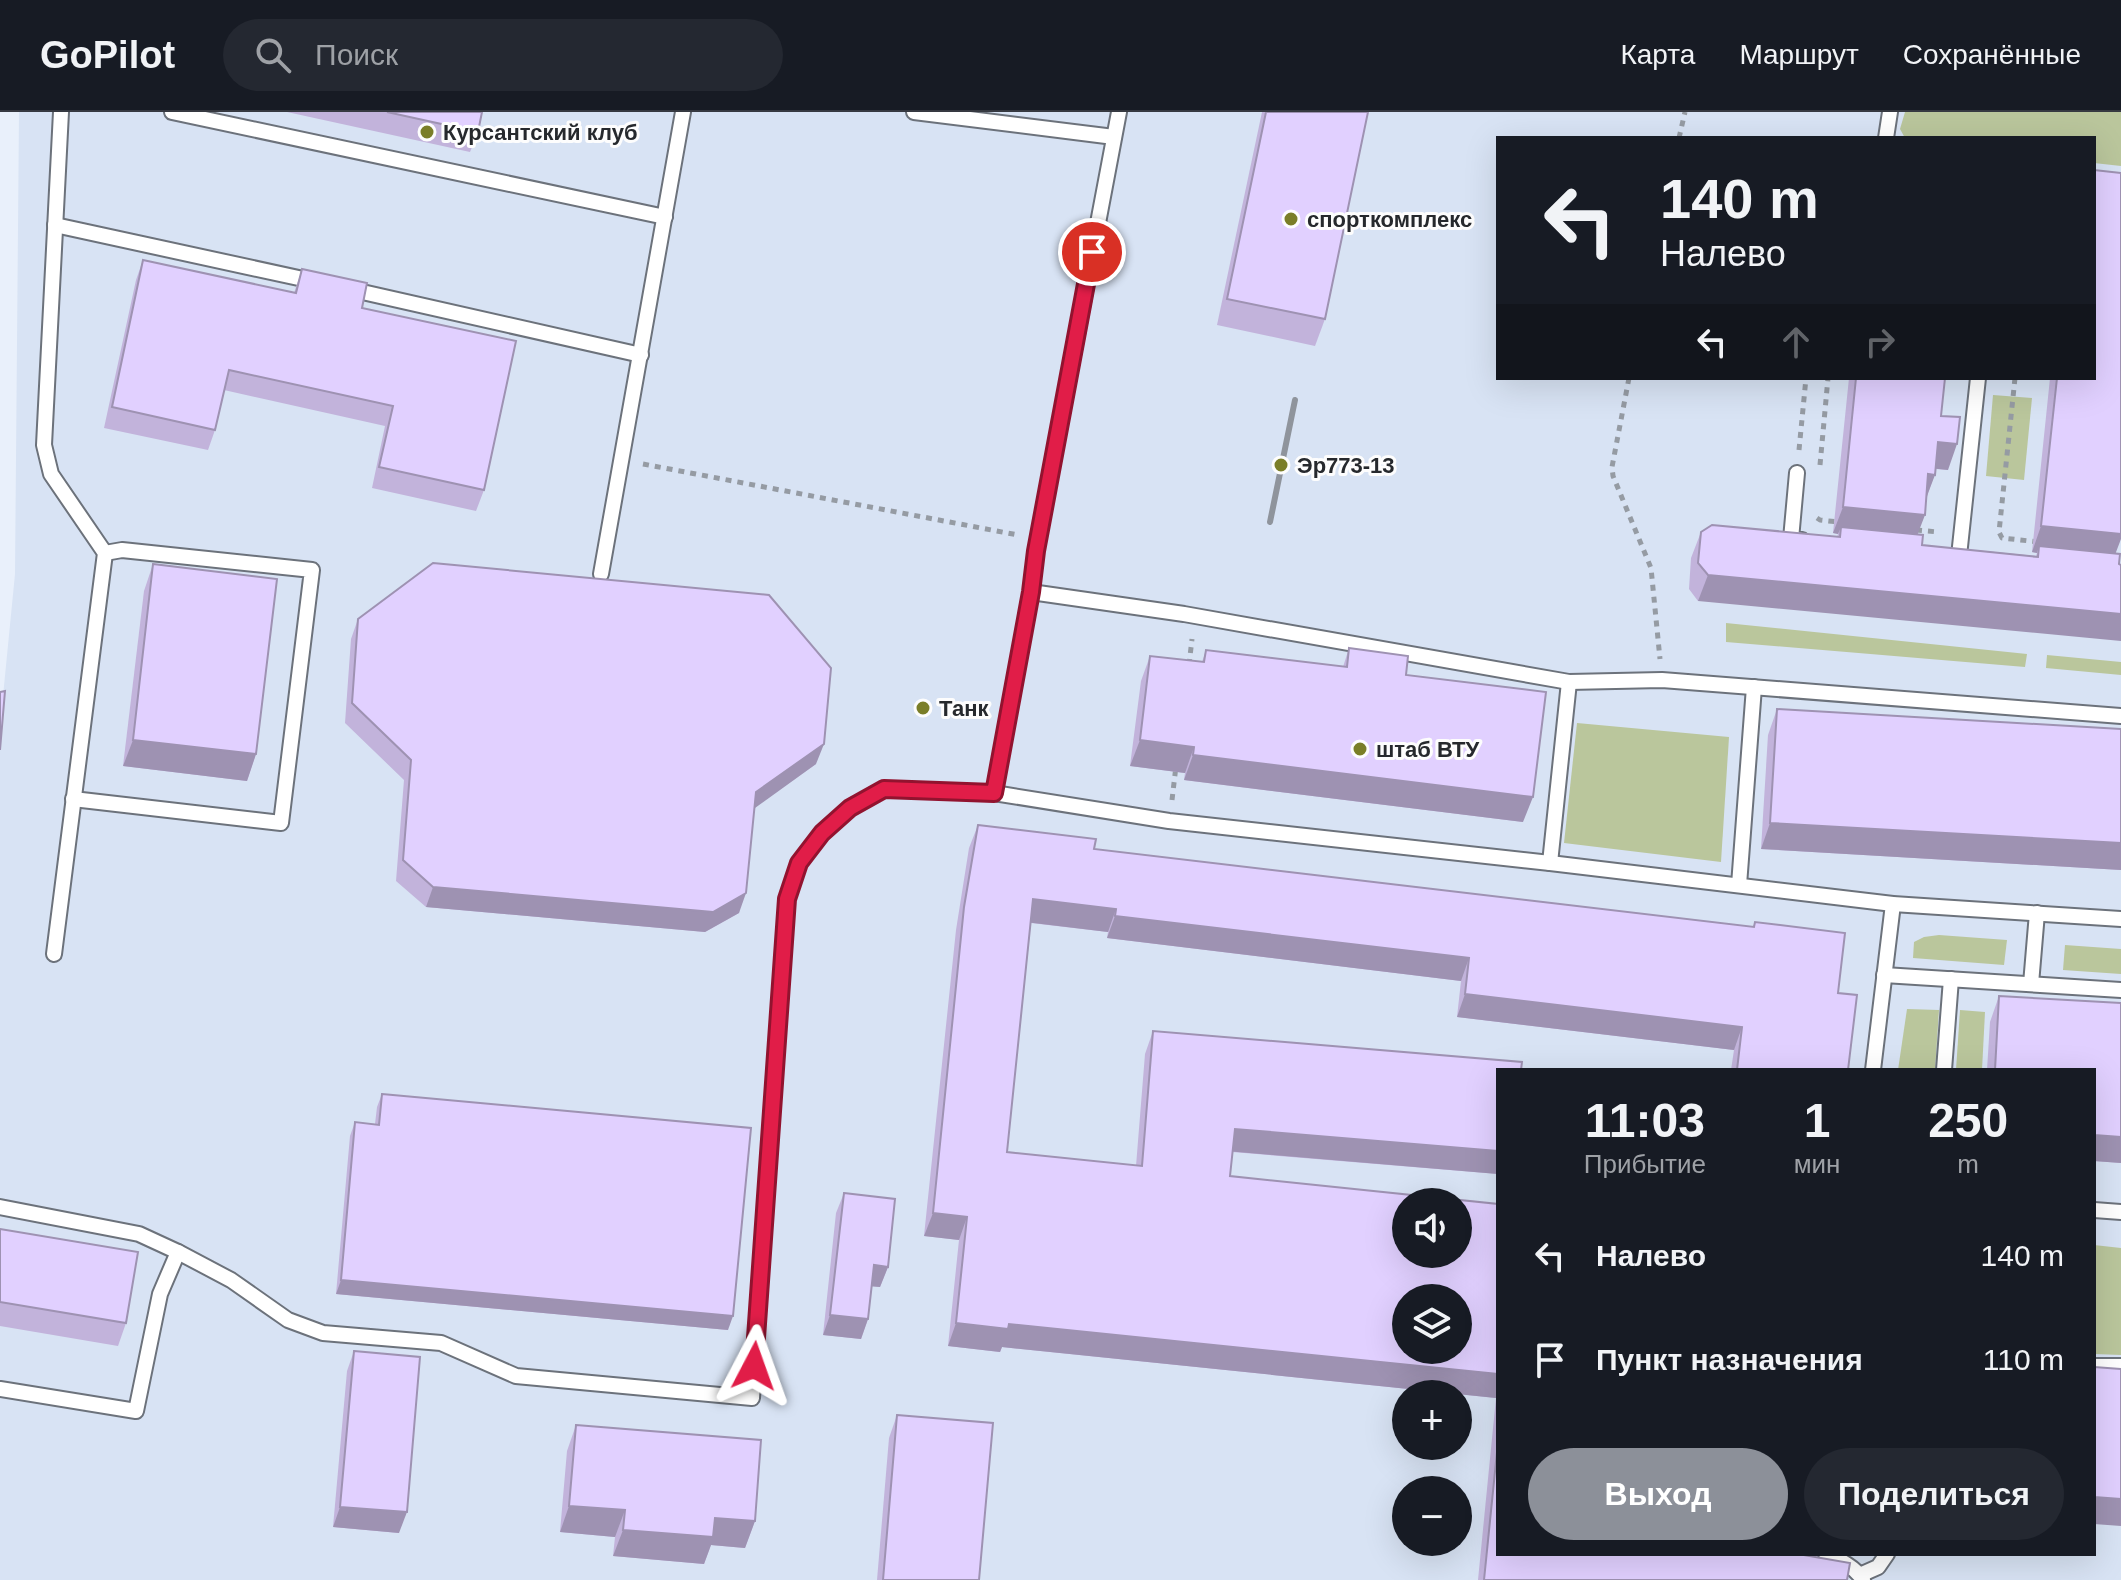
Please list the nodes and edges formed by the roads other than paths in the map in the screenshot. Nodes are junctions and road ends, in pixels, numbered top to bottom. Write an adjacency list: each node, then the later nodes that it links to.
1 (61, 112): 10 (lane)
2 (172, 112): 9 (lane)
3 (683, 112): 9 (lane)
4 (914, 112): 8 (lane)
5 (1119, 112): 8 (lane)
6 (1890, 112): 7 (lane)
7 (1886, 136)
8 (1114, 137): 18 (lane)
9 (665, 217): 11 (lane)
10 (55, 225): 11 (lane); 15 (lane)
11 (641, 355): 17 (lane)
12 (1978, 380): 16 (lane)
13 (1797, 473): 14 (lane)
14 (1821, 542)
15 (105, 553): 23 (lane); 23 (lane)
16 (1959, 556)
17 (601, 574)
18 (1031, 592): 19 (lane); 22 (lane)
19 (1569, 682): 20 (lane); 24 (lane)
20 (1754, 687): 21 (lane); 25 (lane)
21 (2121, 716)
22 (994, 793): 24 (lane); 39 (lane)
23 (73, 799): 29 (lane)
24 (1550, 863): 25 (lane)
25 (1739, 885): 26 (lane)
26 (1893, 904): 27 (lane); 30 (lane)
27 (2037, 913): 28 (lane); 32 (lane)
28 (2121, 919)
29 (54, 954)
30 (1884, 975): 31 (lane); 34 (lane)
31 (1951, 979): 32 (lane); 35 (lane)
32 (2031, 984): 33 (lane)
33 (2121, 990)
34 (1873, 1068)
35 (1944, 1068)
36 (0, 1207): 39 (lane)
37 (2096, 1210): 38 (lane)
38 (2121, 1212)
39 (178, 1252): 42 (lane)
40 (2096, 1366): 41 (lane)
41 (2121, 1366)
42 (0, 1389)
43 (1831, 1556): 45 (lane)
44 (1886, 1556): 45 (lane)
45 (1861, 1577)

